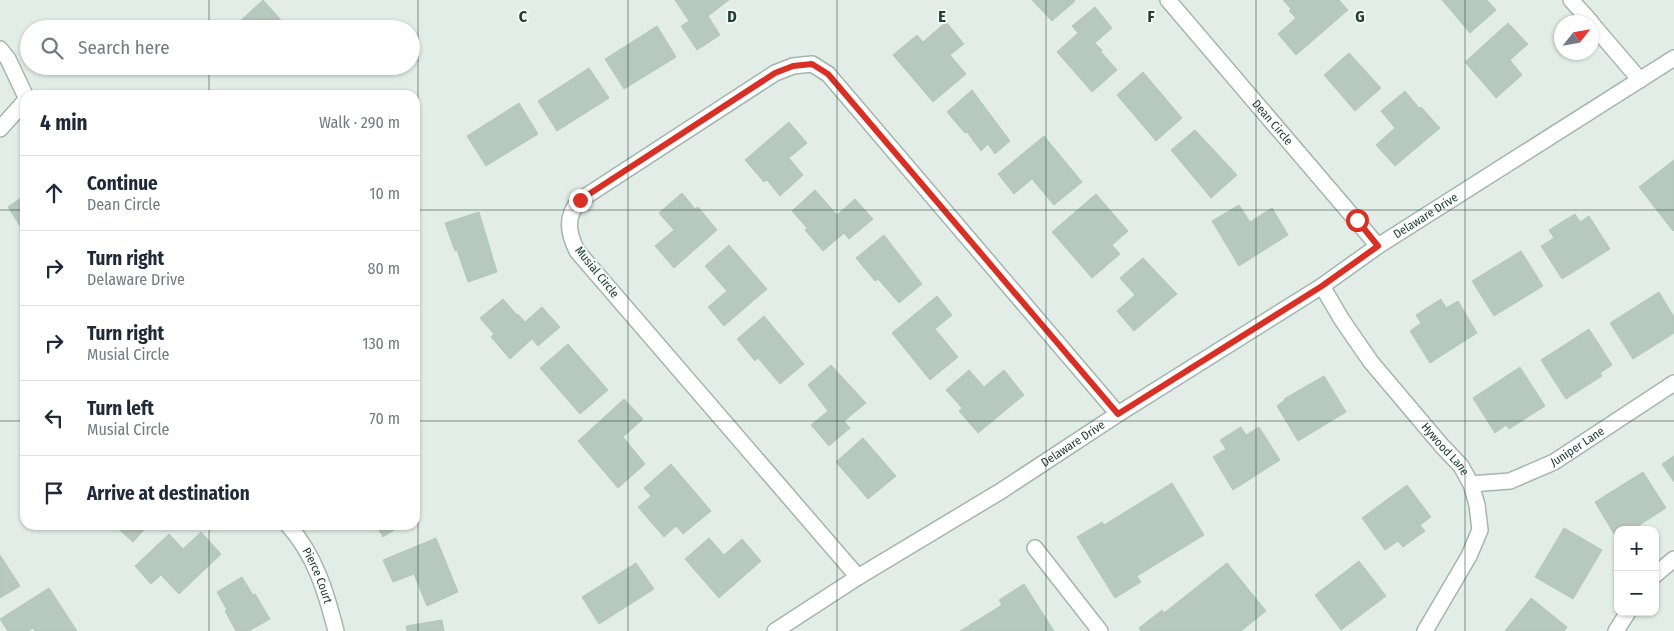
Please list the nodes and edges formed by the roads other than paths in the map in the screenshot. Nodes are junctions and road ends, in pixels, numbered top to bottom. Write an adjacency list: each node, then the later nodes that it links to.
1 (1168, 0): 11 (street, Dean Circle)
2 (1571, 0): 3 (street)
3 (1584, 15)
4 (1599, 32): 7 (street)
5 (0, 50): 8 (street)
6 (1674, 58): 7 (street, Delaware Drive)
7 (1640, 80): 11 (street, Delaware Drive)
8 (23, 90)
9 (20, 107): 10 (street)
10 (0, 129)
11 (1378, 246): 12 (street, Delaware Drive)
12 (1322, 286): 14 (street, Delaware Drive); 15 (street, Hywood Lane)
13 (1674, 383): 15 (street, Juniper Lane)
14 (1118, 414): 20 (street, Delaware Drive); 20 (street, Musial Circle)
15 (1471, 484): 25 (street, Hywood Lane)
16 (292, 530): 22 (street, Pierce Court)
17 (1035, 548): 24 (street)
18 (1674, 559): 19 (street)
19 (1659, 572)
20 (858, 577): 23 (street, Delaware Drive)
21 (1625, 616): 26 (street)
22 (336, 631)
23 (775, 631)
24 (1100, 631)
25 (1425, 631)
26 (1616, 631)

